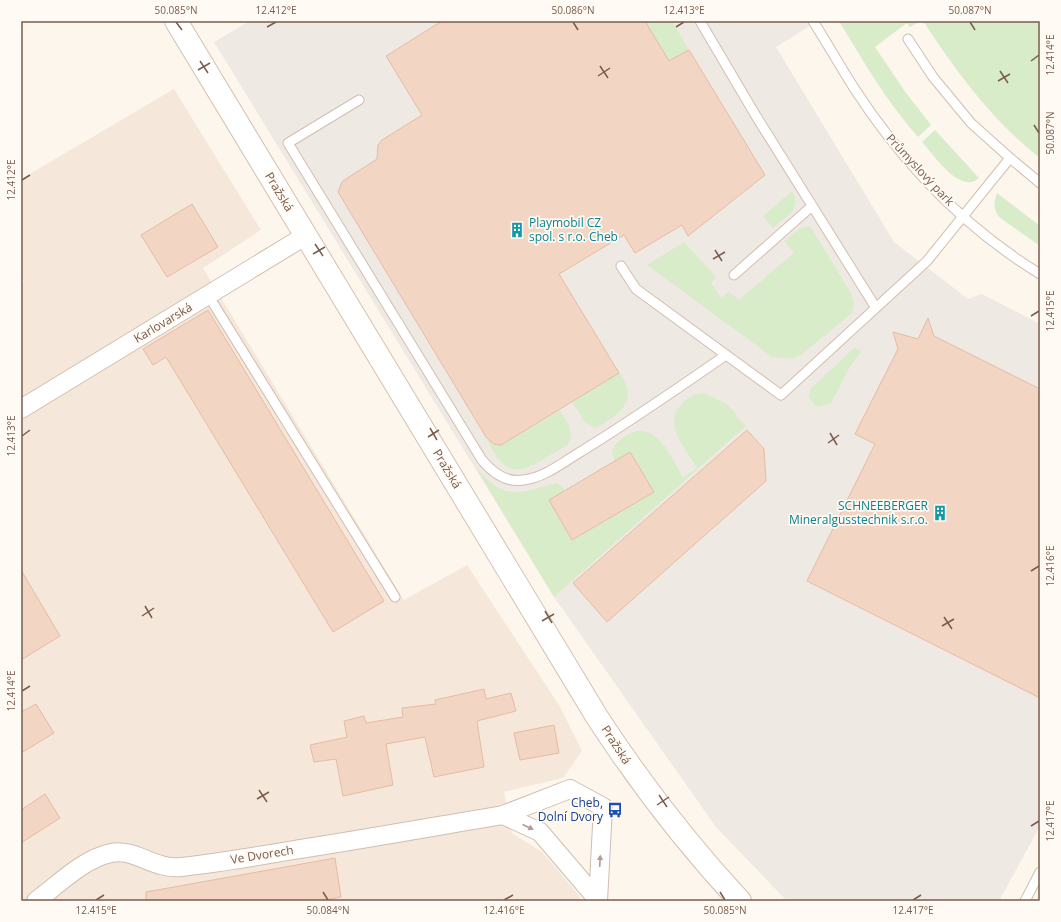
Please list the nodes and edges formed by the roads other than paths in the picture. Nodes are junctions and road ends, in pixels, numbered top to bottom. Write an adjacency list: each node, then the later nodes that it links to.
1 (176, 21): 10 (main road, Pražská)
2 (700, 21): 8 (lane)
3 (813, 21): 9 (lane, Průmyslový park)
4 (908, 39): 6 (lane)
5 (359, 100): 16 (lane)
6 (1010, 158): 7 (lane); 9 (lane)
7 (1040, 183)
8 (812, 206): 13 (lane); 15 (lane)
9 (964, 215): 12 (lane, Průmyslový park); 15 (lane)
10 (305, 236): 14 (street, Karlovarská); 23 (main road, Pražská)
11 (621, 266): 16 (lane)
12 (1040, 274)
13 (734, 275)
14 (208, 295): 17 (street, Karlovarská); 18 (lane)
15 (876, 308): 16 (lane)
16 (726, 355)
17 (21, 409)
18 (395, 597)
19 (503, 815): 21 (street, Ve Dvorech, one-way to 21); 21 (street, Ve Dvorech, one-way to 19); 22 (street, Ve Dvorech)
20 (1040, 872): 24 (lane)
21 (598, 900)
22 (36, 901)
23 (740, 901)
24 (1025, 901)

